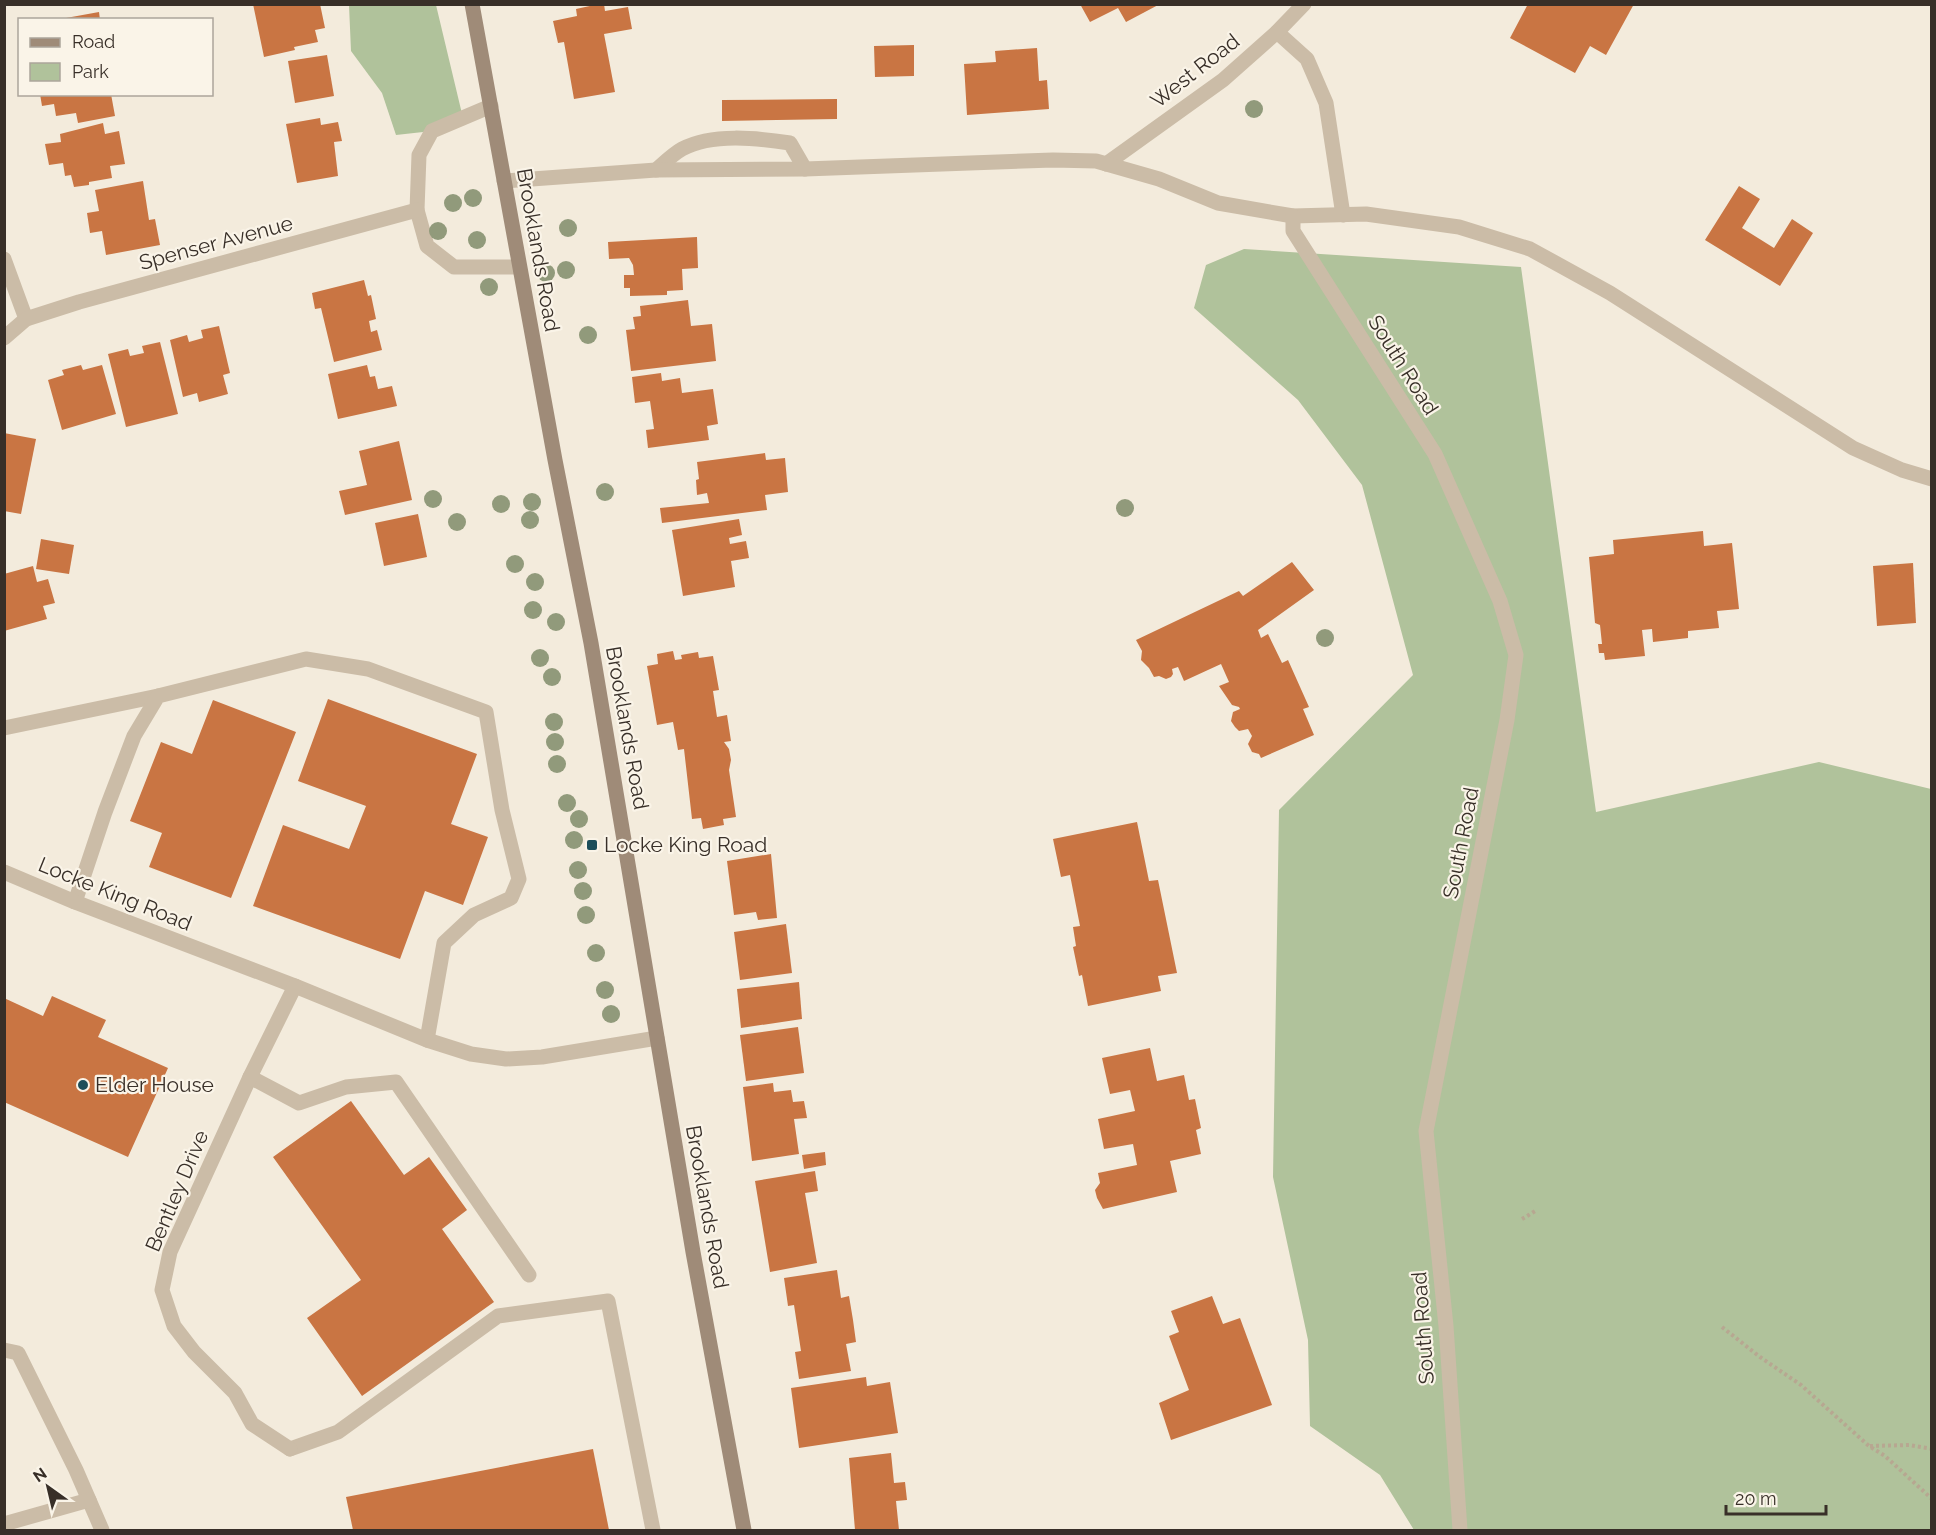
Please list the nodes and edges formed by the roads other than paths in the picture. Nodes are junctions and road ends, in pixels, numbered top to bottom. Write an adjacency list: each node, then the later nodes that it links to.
1 (472, 4): 4 (main road, Brooklands Road)
2 (1304, 4): 3 (street, West Road)
3 (1277, 32): 5 (street, West Road); 10 (street)
4 (491, 106): 8 (main road, Brooklands Road); 9 (street)
5 (1106, 164): 6 (street); 11 (street)
6 (805, 168): 7 (street); 7 (street)
7 (656, 170): 8 (street)
8 (504, 181): 13 (main road, Brooklands Road)
9 (417, 210): 13 (street); 14 (street, Spenser Avenue)
10 (1343, 215): 11 (street); 16 (street)
11 (1293, 216): 32 (street, South Road)
12 (4, 259): 14 (street)
13 (519, 267): 22 (main road, Brooklands Road)
14 (26, 319): 15 (street, Spenser Avenue)
15 (4, 338)
16 (1932, 479)
17 (158, 696): 18 (street); 20 (street); 23 (street)
18 (4, 728)
19 (4, 872): 20 (street, Locke King Road)
20 (75, 902): 21 (street, Locke King Road)
21 (295, 986): 23 (street, Locke King Road); 24 (street, Bentley Drive)
22 (657, 1038): 23 (street, Locke King Road); 31 (main road, Brooklands Road)
23 (427, 1040)
24 (250, 1077): 25 (street); 30 (street, Bentley Drive)
25 (529, 1275)
26 (4, 1350): 27 (street)
27 (89, 1500): 28 (street); 29 (street)
28 (4, 1524)
29 (102, 1530)
30 (653, 1530)
31 (744, 1530)
32 (1460, 1530)

